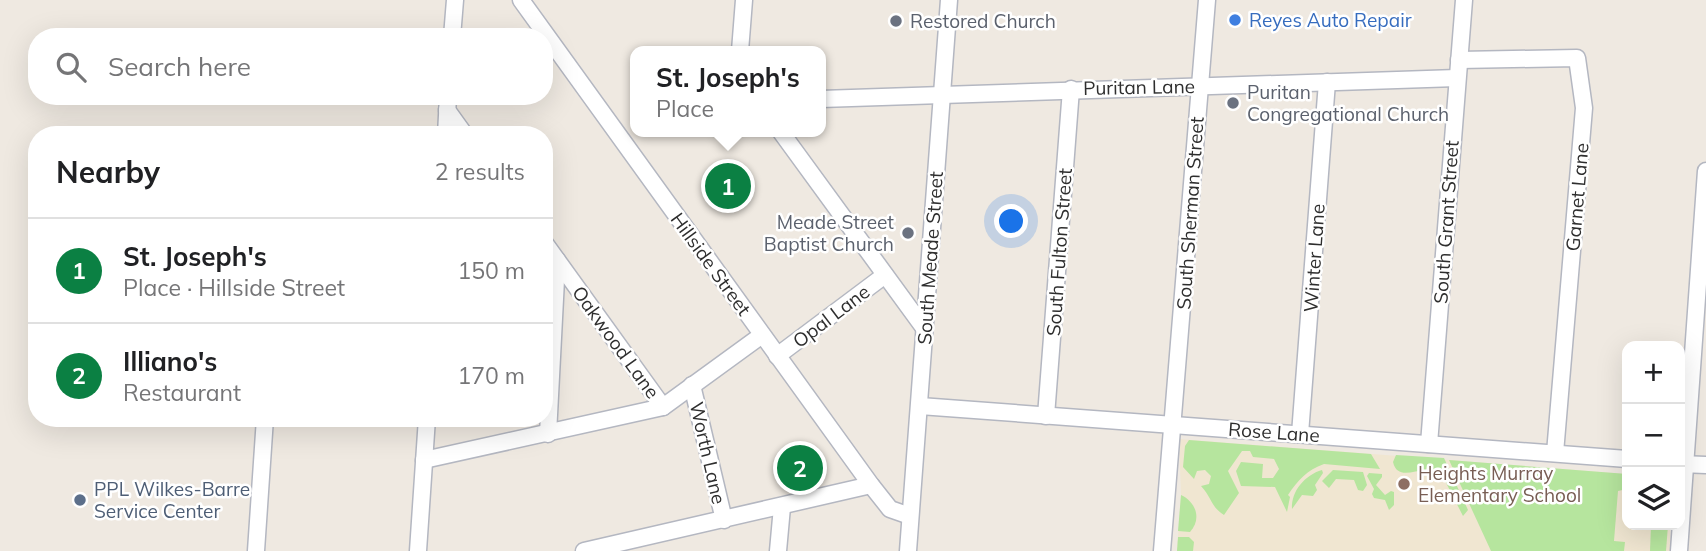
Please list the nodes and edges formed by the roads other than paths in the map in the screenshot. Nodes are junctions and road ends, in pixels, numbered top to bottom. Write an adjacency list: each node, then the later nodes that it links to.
1 (454, 0): 7 (street)
2 (521, 0): 8 (street, Hillside Street)
3 (744, 0): 10 (street)
4 (949, 0): 16 (street, South Meade Street)
5 (1208, 0): 14 (street, South Sherman Street)
6 (1464, 0): 11 (street, South Grant Street)
7 (452, 28)
8 (541, 28)
9 (553, 44): 28 (street, Hillside Street)
10 (740, 46)
11 (1458, 61): 12 (street, South Grant Street); 43 (street, Garnet Lane)
12 (1457, 78): 13 (street, Puritan Lane); 42 (street, South Grant Street)
13 (1327, 82): 14 (street, Puritan Lane); 41 (street, Winter Lane)
14 (1200, 86): 15 (street, Puritan Lane); 35 (street, South Sherman Street)
15 (1071, 89): 16 (street, Puritan Lane); 34 (street, South Fulton Street)
16 (942, 95): 17 (street, Puritan Lane); 27 (street, South Meade Street)
17 (826, 99)
18 (448, 105): 20 (street)
19 (449, 105): 21 (street)
20 (447, 126)
21 (460, 126)
22 (785, 137): 26 (street)
23 (1706, 170): 39 (street)
24 (553, 254): 25 (street, Oakwood Lane)
25 (557, 260): 29 (street); 33 (street, Oakwood Lane)
26 (885, 275): 27 (street); 30 (street, Opal Lane)
27 (924, 328): 32 (street, South Meade Street)
28 (762, 335): 30 (street, Hillside Street); 31 (street)
29 (553, 337)
30 (777, 356): 49 (street, Hillside Street)
31 (692, 385): 33 (street); 52 (street, Worth Lane)
32 (920, 405): 34 (street, Rose Lane); 51 (street, South Meade Street)
33 (663, 407): 40 (street)
34 (1046, 416): 35 (street, Rose Lane)
35 (1174, 426): 41 (street, Rose Lane); 60 (street, South Sherman Street)
36 (264, 427): 54 (street)
37 (426, 427): 45 (street)
38 (548, 427): 40 (street)
39 (1685, 427)
40 (548, 434): 45 (street)
41 (1300, 434): 42 (street, Rose Lane)
42 (1429, 444): 43 (street, Rose Lane)
43 (1556, 453): 44 (street, Rose Lane)
44 (1622, 459)
45 (424, 460): 55 (street)
46 (1685, 464): 47 (street)
47 (1706, 465)
48 (1682, 467): 61 (street)
49 (871, 485): 50 (street); 51 (street, Hillside Street)
50 (782, 507): 52 (street); 58 (street)
51 (910, 516): 59 (street, South Meade Street)
52 (724, 520): 53 (street)
53 (662, 534): 56 (street); 57 (street)
54 (256, 551)
55 (418, 551)
56 (583, 551)
57 (660, 551)
58 (778, 551)
59 (908, 551)
60 (1162, 551)
61 (1679, 551)

